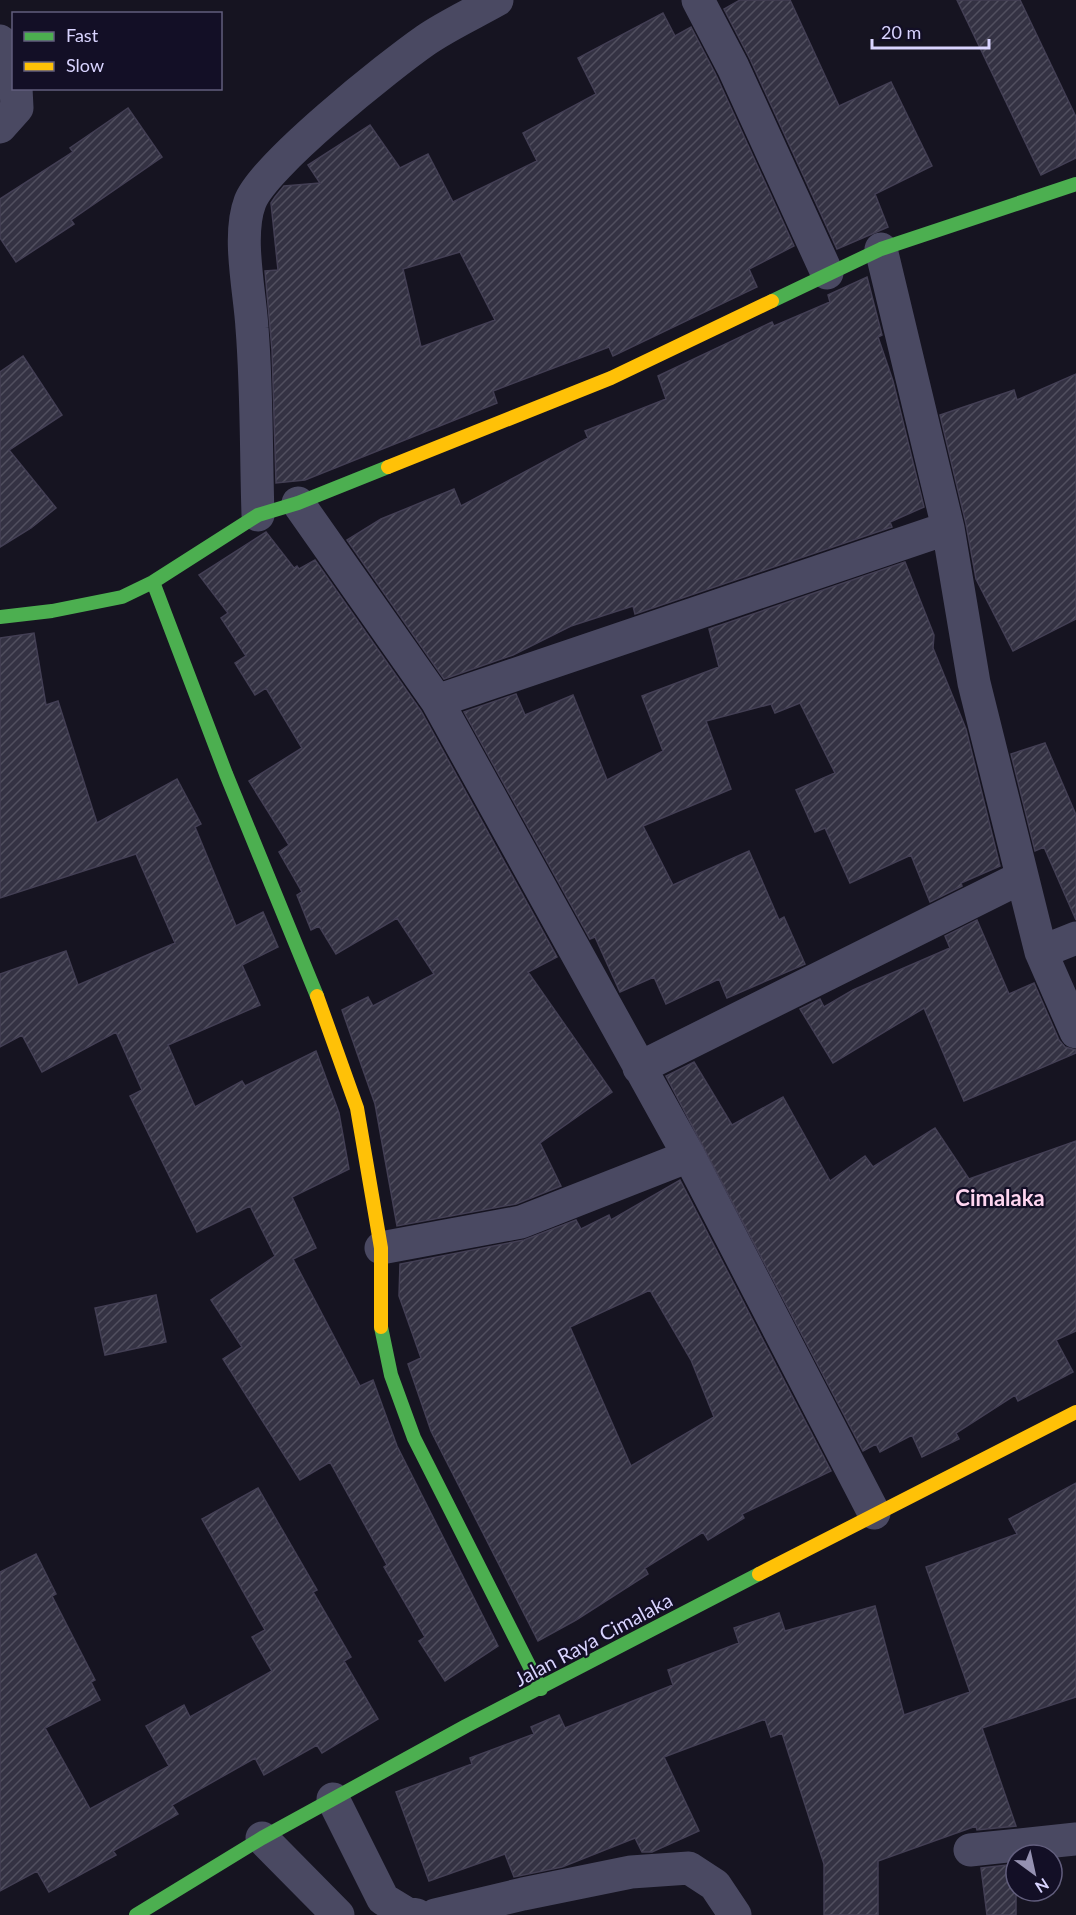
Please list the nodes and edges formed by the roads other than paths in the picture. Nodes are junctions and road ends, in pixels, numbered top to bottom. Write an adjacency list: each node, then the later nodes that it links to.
1 (497, 0): 11 (street)
2 (698, 0): 9 (street)
3 (0, 41): 4 (street)
4 (12, 75)
5 (16, 90): 6 (street)
6 (0, 127)
7 (1076, 184): 8 (main road)
8 (881, 249): 9 (main road); 12 (street)
9 (827, 273): 10 (main road)
10 (298, 503): 11 (main road); 15 (street)
11 (258, 514): 13 (main road)
12 (948, 528): 15 (street); 16 (street)
13 (153, 582): 14 (main road); 22 (main road)
14 (0, 617)
15 (437, 701): 20 (street)
16 (1022, 877): 18 (street); 20 (street)
17 (1076, 938): 18 (street)
18 (1041, 952): 19 (street)
19 (1076, 1032)
20 (639, 1068): 21 (street)
21 (688, 1156): 22 (street); 24 (street)
22 (381, 1248): 25 (main road)
23 (1076, 1412): 24 (main road, Jalan Raya Cimalaka)
24 (874, 1513): 25 (main road, Jalan Raya Cimalaka)
25 (541, 1689): 26 (main road, Jalan Raya Cimalaka)
26 (333, 1799): 27 (main road, Jalan Raya Cimalaka); 32 (street)
27 (261, 1838): 30 (main road, Jalan Raya Cimalaka); 31 (street)
28 (1076, 1839): 29 (street)
29 (970, 1850)
30 (136, 1915)
31 (338, 1915)
32 (417, 1915)
33 (435, 1915): 34 (street)
34 (735, 1915)

